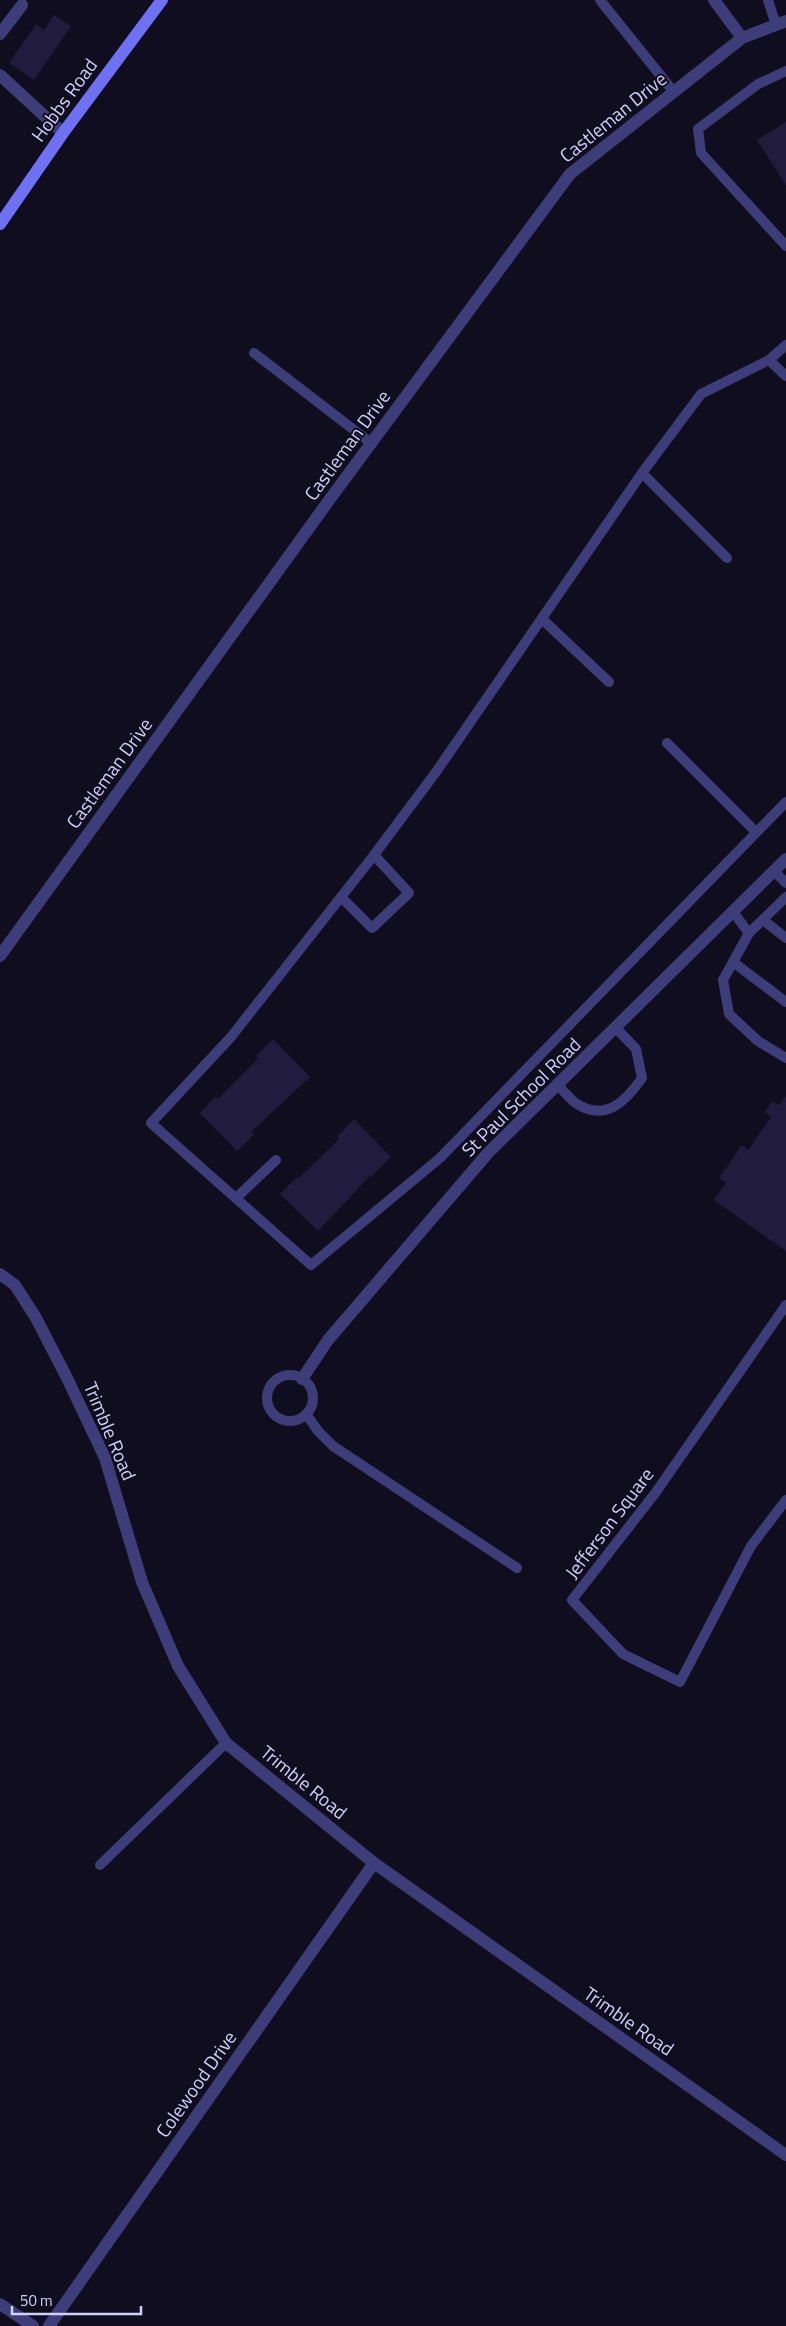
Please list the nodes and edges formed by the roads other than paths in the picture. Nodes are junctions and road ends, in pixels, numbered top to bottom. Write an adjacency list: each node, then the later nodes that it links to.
1 (162, 0): 12 (street, Hobbs Road)
2 (600, 0): 11 (lane)
3 (714, 0): 8 (street)
4 (768, 0): 6 (lane)
5 (22, 5): 7 (street)
6 (781, 23): 8 (street, Castleman Drive)
7 (0, 34)
8 (742, 38): 11 (street, Castleman Drive)
9 (786, 71): 14 (lane)
10 (0, 75): 12 (street)
11 (673, 91): 19 (street, Castleman Drive)
12 (63, 133): 13 (street, Hobbs Road)
13 (0, 224)
14 (786, 246)
15 (786, 345): 17 (lane)
16 (254, 353): 19 (lane)
17 (770, 360): 18 (lane); 20 (lane)
18 (786, 376)
19 (371, 443): 37 (street, Castleman Drive)
20 (642, 473): 21 (lane); 22 (lane)
21 (727, 558)
22 (542, 619): 23 (lane); 27 (lane)
23 (609, 682)
24 (667, 743): 26 (lane)
25 (786, 802): 26 (lane)
26 (756, 832): 44 (lane)
27 (374, 855): 31 (lane); 31 (lane)
28 (786, 859): 29 (street, St Paul School Road)
29 (774, 871): 30 (lane); 33 (street, St Paul School Road)
30 (786, 883)
31 (341, 897): 44 (lane)
32 (786, 897): 34 (lane)
33 (733, 912): 35 (lane); 40 (street, St Paul School Road)
34 (763, 920): 35 (lane); 36 (lane)
35 (749, 934): 38 (lane)
36 (786, 938)
37 (0, 956)
38 (733, 962): 39 (lane); 41 (lane)
39 (786, 1002)
40 (616, 1028): 42 (street, St Paul School Road); 42 (lane)
41 (786, 1058)
42 (558, 1085): 47 (street, St Paul School Road)
43 (276, 1160): 44 (lane)
44 (236, 1198)
45 (0, 1274): 51 (street, Trimble Road)
46 (786, 1305): 49 (lane, Jefferson Square)
47 (302, 1379): 48 (lane); 48 (lane)
48 (306, 1414): 50 (lane)
49 (786, 1500)
50 (516, 1568)
51 (226, 1743): 52 (street, Trimble Road); 53 (lane)
52 (374, 1863): 54 (street, Trimble Road); 57 (street, Colewood Drive)
53 (100, 1865)
54 (786, 2155)
55 (0, 2304): 56 (street)
56 (33, 2326)
57 (49, 2326)

